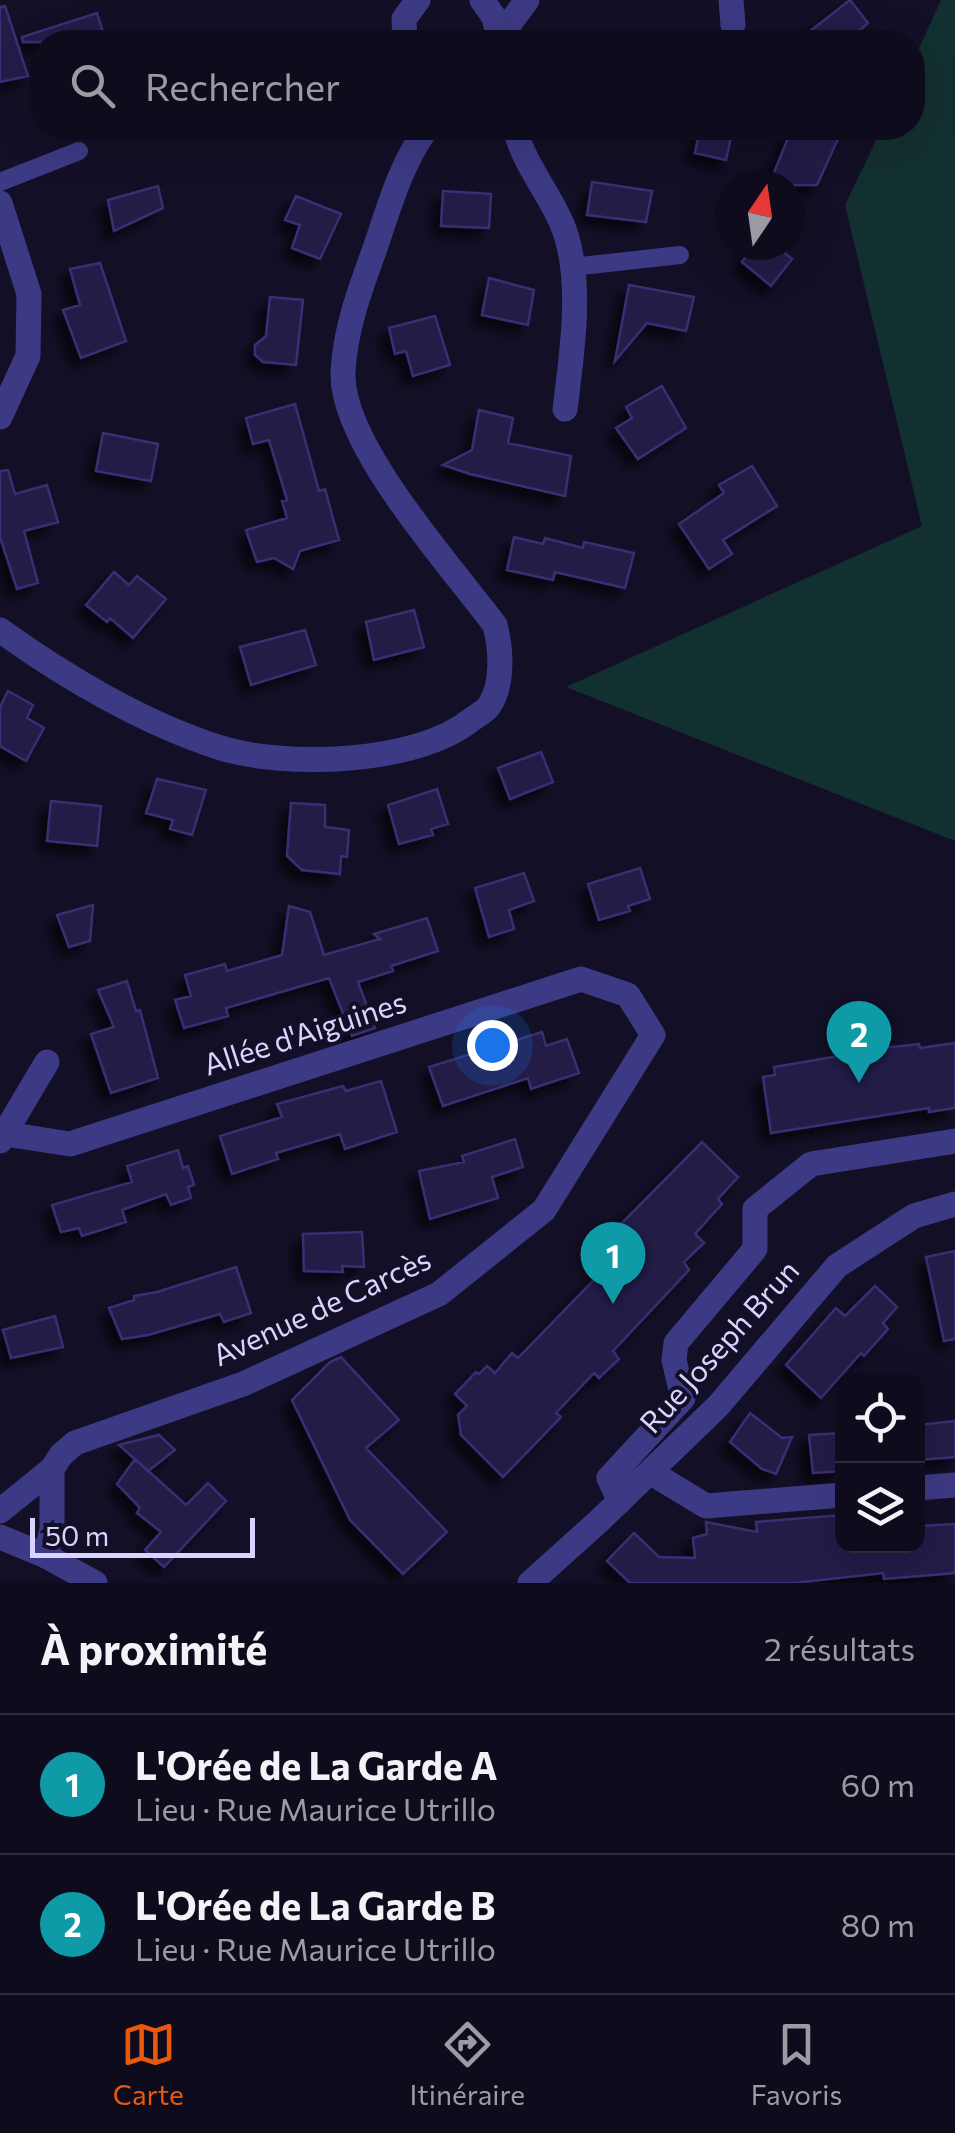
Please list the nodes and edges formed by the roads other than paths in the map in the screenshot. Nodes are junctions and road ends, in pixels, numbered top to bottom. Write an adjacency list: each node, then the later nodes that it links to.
1 (482, 0): 3 (street)
2 (527, 0): 4 (street)
3 (497, 30)
4 (506, 30)
5 (404, 140): 10 (street)
6 (420, 140): 10 (street)
7 (519, 140): 13 (street)
8 (79, 151): 9 (lane)
9 (0, 182)
10 (396, 188): 16 (street)
11 (0, 204): 15 (street)
12 (680, 254): 13 (lane)
13 (572, 267): 14 (street)
14 (565, 409)
15 (0, 416)
16 (0, 630)
17 (628, 995): 19 (street, Allée d'Aiguines); 22 (street, Avenue de Carcès)
18 (47, 1062): 19 (street)
19 (2, 1136)
20 (955, 1141): 27 (street)
21 (955, 1204): 23 (street, Rue Joseph Brun)
22 (52, 1470): 28 (street, Avenue de Carcès); 30 (street)
23 (650, 1472): 26 (street); 27 (street, Rue Joseph Brun)
24 (955, 1485): 25 (street)
25 (925, 1487)
26 (835, 1495)
27 (620, 1501): 31 (street, Rue Joseph Brun)
28 (0, 1511)
29 (0, 1537): 30 (street)
30 (46, 1556): 32 (street)
31 (550, 1573): 33 (street, Rue Joseph Brun)
32 (95, 1583)
33 (530, 1583)

